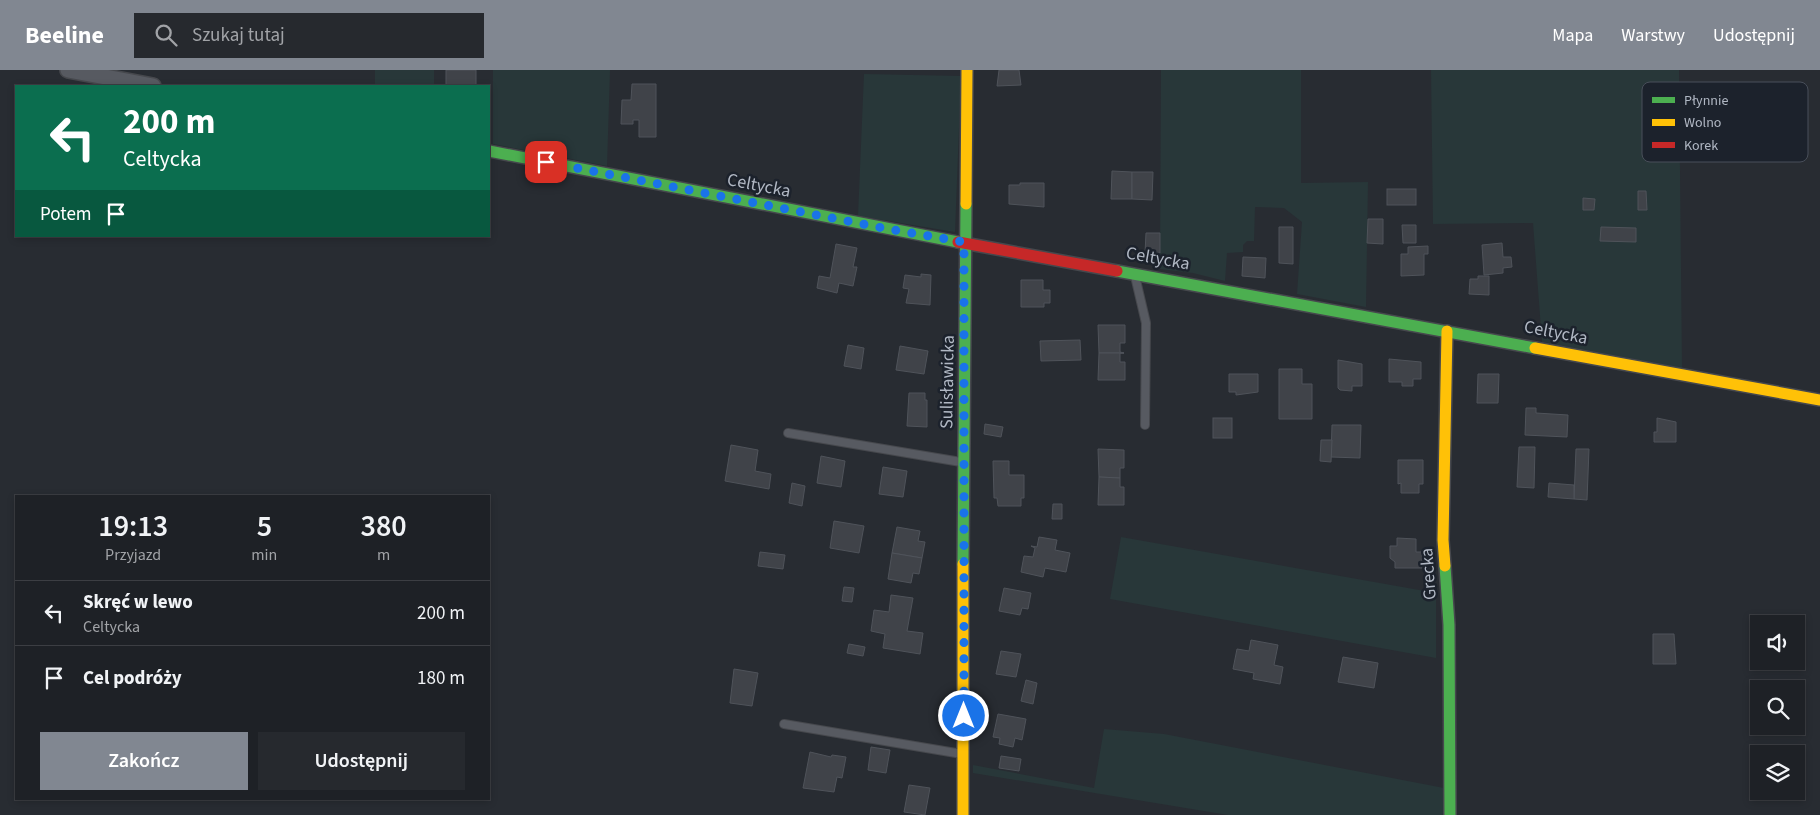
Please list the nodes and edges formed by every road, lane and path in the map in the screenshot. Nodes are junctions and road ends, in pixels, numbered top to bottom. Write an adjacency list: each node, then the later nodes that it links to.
1 (68, 70): 3 (street)
2 (967, 70): 5 (street, Sulisławicka)
3 (148, 85)
4 (490, 151): 5 (street, Celtycka)
5 (964, 242): 6 (street, Celtycka); 11 (street, Sulisławicka)
6 (1135, 273): 7 (street, Celtycka); 9 (lane)
7 (1446, 331): 8 (street, Celtycka); 15 (street, Grecka)
8 (1820, 400)
9 (1145, 425)
10 (788, 433): 11 (lane)
11 (963, 462): 13 (street, Sulisławicka)
12 (784, 724): 13 (lane)
13 (964, 754): 14 (street, Sulisławicka)
14 (963, 815)
15 (1450, 815)

